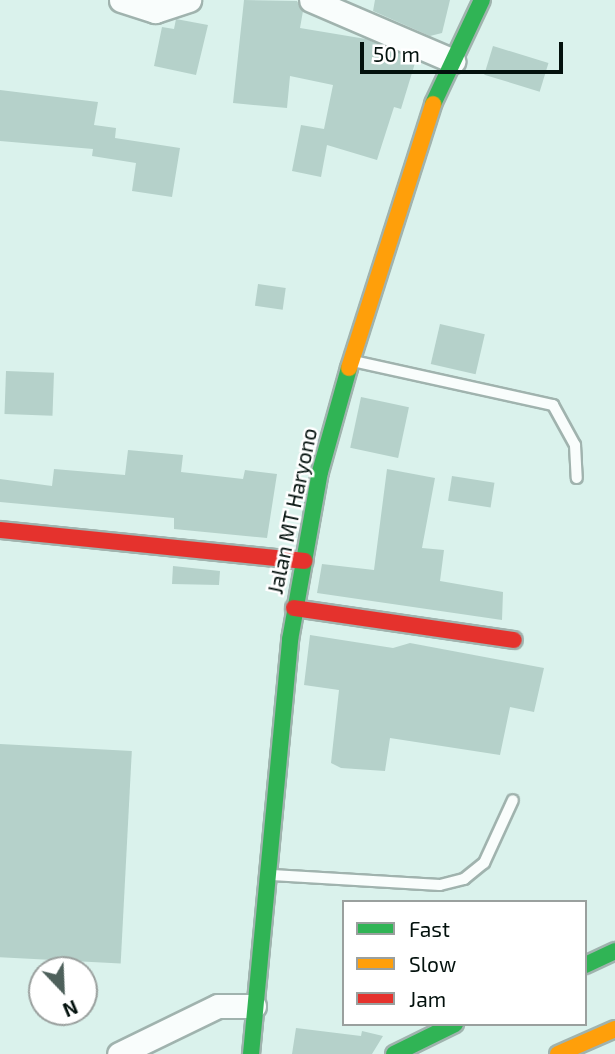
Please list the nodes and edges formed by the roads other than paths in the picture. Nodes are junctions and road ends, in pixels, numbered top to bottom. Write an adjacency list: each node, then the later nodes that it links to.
1 (121, 0): 2 (street)
2 (189, 0)
3 (311, 0): 5 (street)
4 (482, 0): 5 (main road, Jalan MT Haryono)
5 (453, 61): 6 (main road, Jalan MT Haryono)
6 (349, 360): 7 (lane); 9 (main road, Jalan MT Haryono)
7 (577, 478)
8 (0, 530): 9 (main road)
9 (303, 561): 10 (main road, Jalan MT Haryono)
10 (294, 608): 11 (main road); 13 (main road, Jalan MT Haryono)
11 (514, 640)
12 (513, 800): 13 (lane)
13 (265, 875): 16 (main road, Jalan MT Haryono)
14 (615, 951): 15 (main road)
15 (587, 964)
16 (254, 1006): 19 (street); 20 (main road, Jalan MT Haryono)
17 (451, 1026): 21 (main road)
18 (615, 1029): 22 (main road)
19 (119, 1054)
20 (251, 1054)
21 (394, 1054)
22 (558, 1054)

